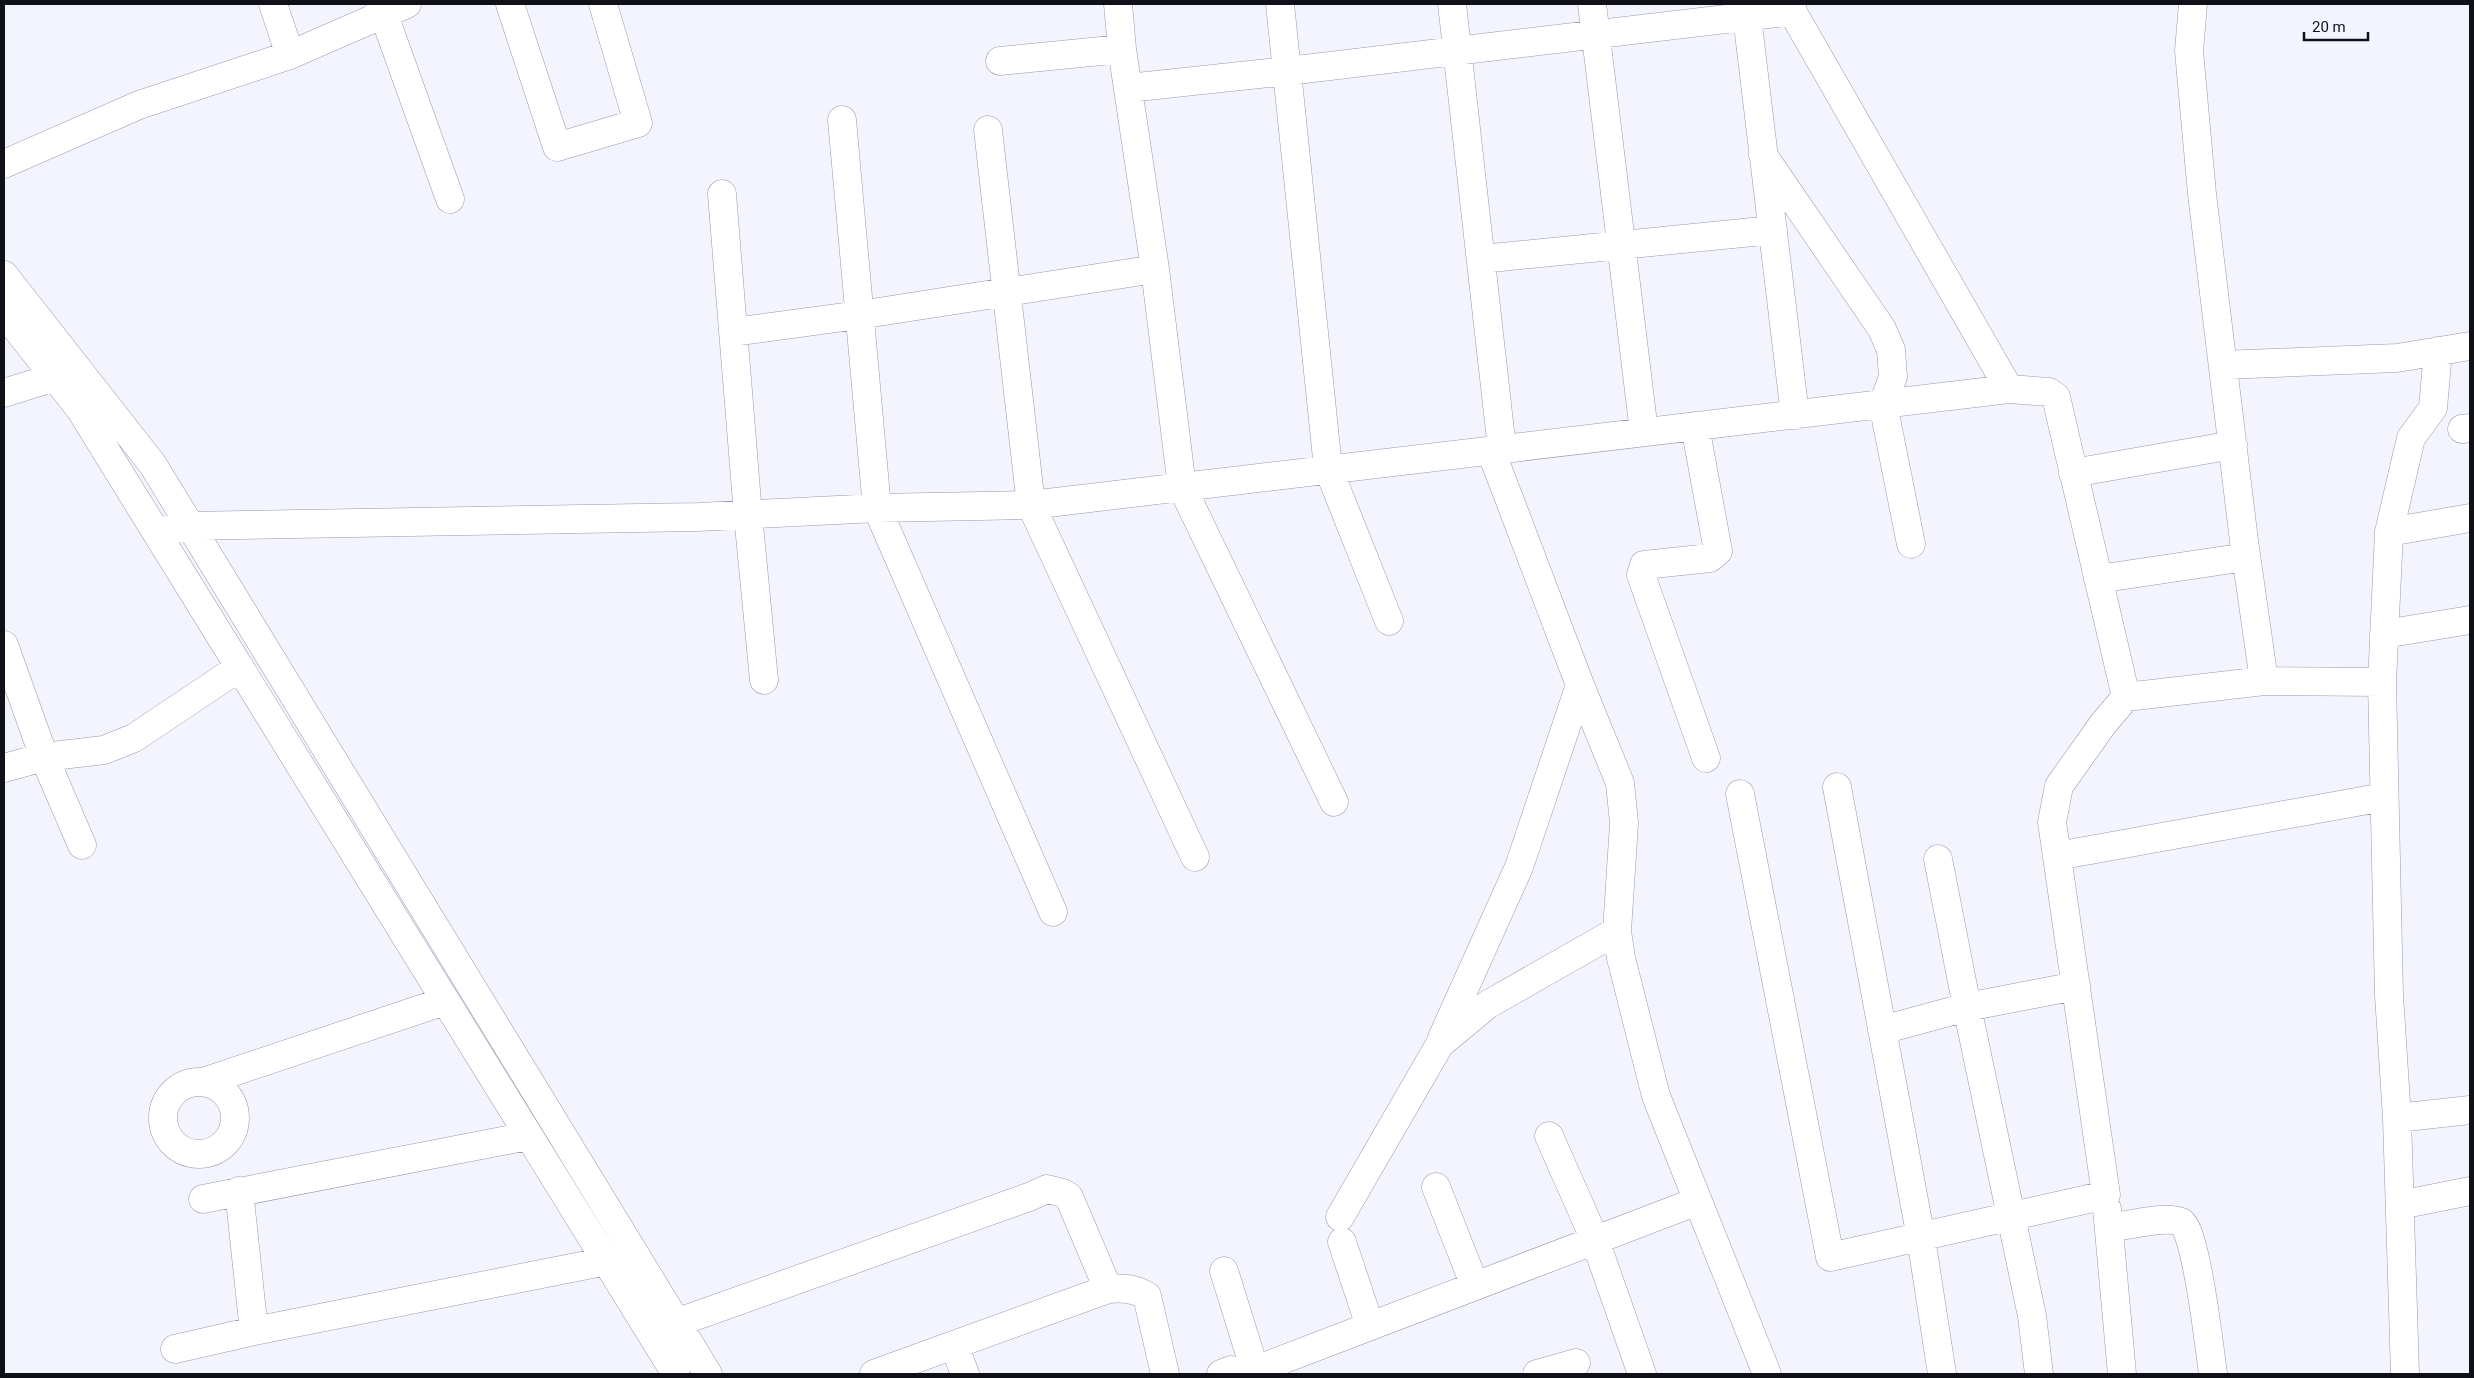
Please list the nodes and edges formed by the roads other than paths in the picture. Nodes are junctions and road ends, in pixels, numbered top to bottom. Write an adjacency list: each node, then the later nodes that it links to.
1 (272, 4): 15 (street)
2 (510, 4): 3 (street)
3 (603, 4)
4 (1118, 4): 13 (street)
5 (1280, 4): 17 (street)
6 (1452, 4): 14 (street)
7 (1592, 4): 12 (street)
8 (2194, 4): 36 (street)
9 (390, 7): 15 (street); 24 (street)
10 (1791, 7): 11 (street); 38 (street)
11 (1747, 17): 12 (street); 21 (street)
12 (1596, 35): 14 (street); 26 (street)
13 (1122, 49): 16 (street); 18 (street)
14 (1458, 51): 17 (street); 27 (street)
15 (290, 55): 22 (street)
16 (1000, 61)
17 (1288, 72): 18 (street); 46 (street)
18 (1128, 88): 28 (street)
19 (842, 120): 32 (street)
20 (988, 130): 30 (street)
21 (1764, 155): 25 (street); 40 (street)
22 (4, 164)
23 (722, 194): 33 (street)
24 (450, 199)
25 (1773, 230): 26 (street); 41 (street)
26 (1622, 245): 27 (street); 43 (street)
27 (1480, 259): 45 (street)
28 (1155, 269): 30 (street); 48 (street)
29 (4, 275): 53 (street)
30 (1008, 292): 32 (street); 49 (street)
31 (4, 313): 37 (street)
32 (859, 315): 33 (street); 50 (street)
33 (733, 332): 51 (street)
34 (2470, 346): 35 (street)
35 (2438, 351): 36 (street); 55 (street)
36 (2223, 365): 44 (street)
37 (55, 378): 39 (street); 54 (street)
38 (2009, 389): 40 (street); 47 (street)
39 (4, 393)
40 (1883, 404): 41 (street); 56 (street)
41 (1795, 415): 42 (street)
42 (1695, 426): 43 (street); 70 (street)
43 (1644, 432): 45 (street)
44 (2233, 445): 47 (street); 57 (street)
45 (1496, 450): 46 (street); 67 (street)
46 (1328, 468): 48 (street); 60 (street)
47 (2073, 473): 58 (street)
48 (1182, 487): 49 (street); 75 (street)
49 (1031, 505): 50 (street); 78 (street)
50 (876, 508): 51 (street); 80 (street)
51 (748, 515): 53 (street); 64 (street)
52 (2470, 518): 55 (street)
53 (188, 526): 54 (street); 107 (street)
54 (156, 532): 63 (street)
55 (2389, 532): 61 (street)
56 (1911, 544)
57 (2246, 557): 58 (street); 65 (street)
58 (2098, 579): 68 (street)
59 (2470, 620): 61 (street)
60 (1389, 621)
61 (2384, 634): 66 (street)
62 (4, 645): 69 (street)
63 (240, 667): 69 (street); 83 (street)
64 (764, 680)
65 (2264, 681): 66 (street); 68 (street)
66 (2382, 682): 74 (street)
67 (1580, 685): 81 (street); 86 (street)
68 (2126, 697): 77 (street)
69 (44, 757): 71 (street); 76 (street)
70 (1706, 758)
71 (4, 768)
72 (1837, 787): 85 (street)
73 (1740, 794): 101 (street)
74 (2384, 797): 77 (street); 89 (street)
75 (1334, 802)
76 (82, 845)
77 (2057, 856): 82 (street)
78 (1195, 857)
79 (1938, 859): 84 (street)
80 (1053, 912)
81 (1617, 930): 86 (street); 122 (street)
82 (2076, 986): 84 (street); 95 (street)
83 (445, 1000): 87 (street); 90 (street)
84 (1967, 1007): 85 (street); 99 (street)
85 (1882, 1030): 101 (street)
86 (1440, 1044): 108 (street)
87 (206, 1082)
88 (2470, 1110): 89 (street)
89 (2397, 1118): 97 (street)
90 (528, 1136): 93 (street); 103 (street)
91 (1549, 1136): 102 (street)
92 (1436, 1188): 105 (street)
93 (239, 1191): 96 (street); 109 (street)
94 (2470, 1191): 97 (street)
95 (2106, 1195): 99 (street); 100 (street)
96 (203, 1199)
97 (2400, 1205): 127 (street)
98 (1682, 1206): 102 (street)
99 (2011, 1215): 101 (street); 124 (street)
100 (2109, 1228): 125 (street); 126 (street)
101 (1920, 1238): 123 (street)
102 (1595, 1240): 105 (street); 121 (street)
103 (607, 1261): 109 (street); 114 (street)
104 (1224, 1271): 113 (street)
105 (1476, 1286): 108 (street)
106 (1108, 1289): 107 (street); 110 (street); 118 (street)
107 (676, 1323): 115 (street)
108 (1370, 1326): 113 (street)
109 (254, 1331): 111 (street)
110 (954, 1345): 116 (street); 117 (street)
111 (175, 1349)
112 (1576, 1363): 120 (street)
113 (1249, 1373): 119 (street)
114 (676, 1374)
115 (708, 1374)
116 (874, 1374)
117 (965, 1374)
118 (1165, 1374)
119 (1221, 1374)
120 (1537, 1374)
121 (1642, 1374)
122 (1767, 1374)
123 (1942, 1374)
124 (2039, 1374)
125 (2122, 1374)
126 (2213, 1374)
127 (2405, 1374)

